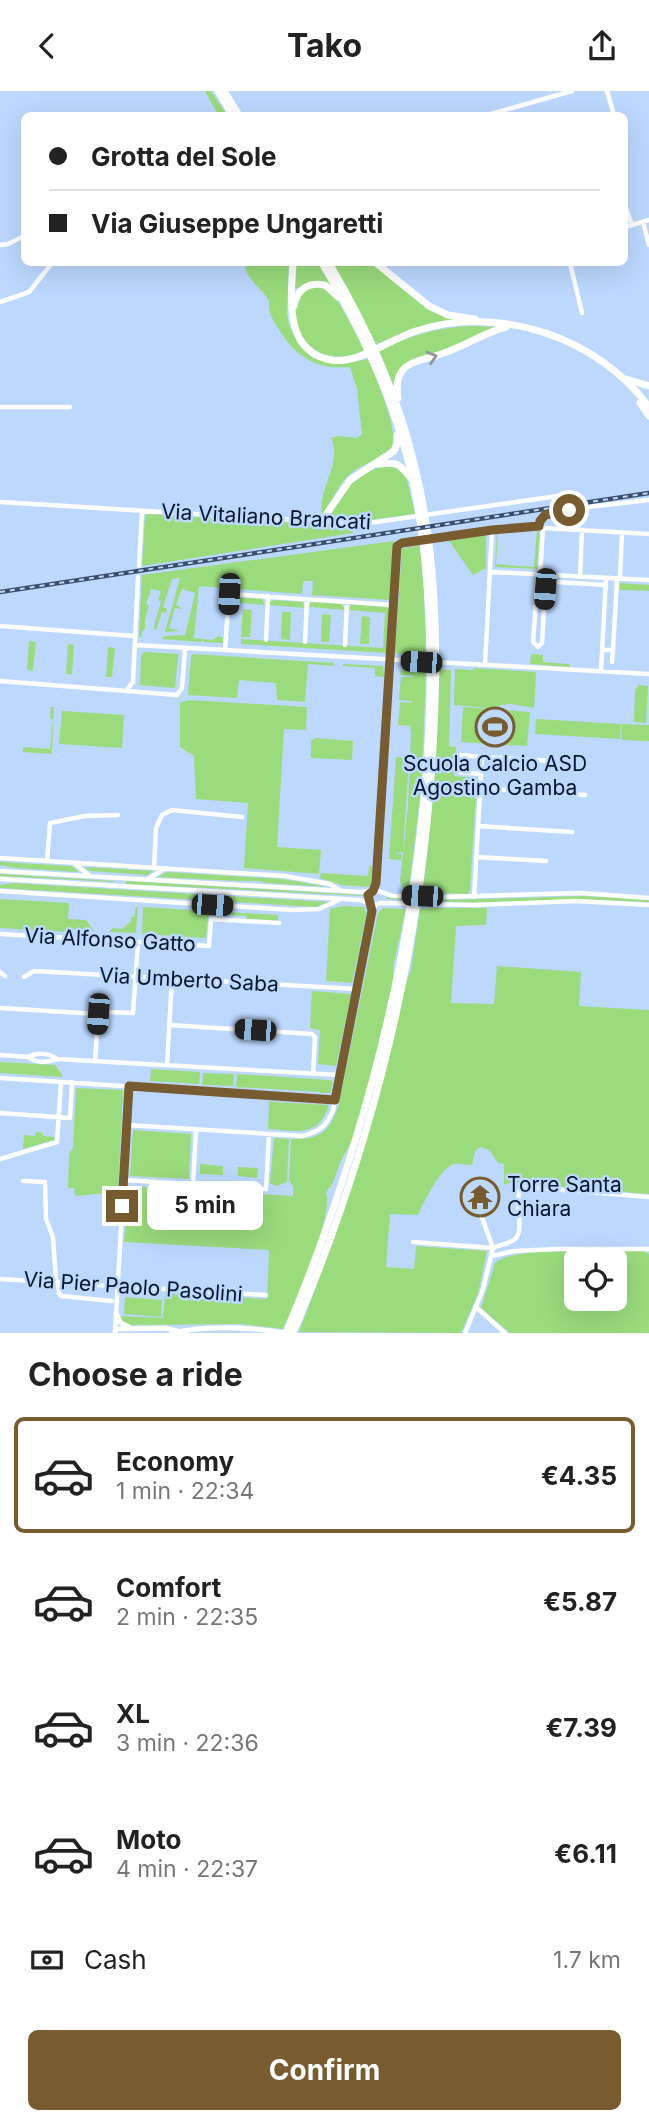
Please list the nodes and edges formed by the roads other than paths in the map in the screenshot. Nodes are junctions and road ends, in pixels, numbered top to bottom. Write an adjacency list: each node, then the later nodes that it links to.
1 (218, 91): 5 (highway)
2 (224, 91): 6 (highway)
3 (572, 91): 7 (street)
4 (607, 91): 8 (street)
5 (230, 112)
6 (237, 112)
7 (498, 112)
8 (613, 112)
9 (628, 214): 12 (street)
10 (649, 220): 11 (street)
11 (643, 222): 12 (street); 16 (street)
12 (632, 225): 13 (street)
13 (628, 226)
14 (21, 238): 15 (street)
15 (0, 245)
16 (649, 245)
17 (50, 266): 23 (street)
18 (293, 266): 26 (highway)
19 (324, 266): 24 (highway)
20 (330, 266): 29 (highway)
21 (380, 266): 27 (highway)
22 (570, 266): 25 (street)
23 (0, 302)
24 (345, 303): 26 (highway); 29 (highway)
25 (582, 313)
26 (293, 317): 27 (highway)
27 (486, 323): 28 (highway)
28 (514, 325): 31 (highway); 34 (highway, one-way to 28)
29 (370, 345): 30 (highway)
30 (374, 354): 34 (highway); 39 (highway)
31 (613, 370): 32 (highway); 35 (highway)
32 (625, 378): 33 (highway); 35 (highway)
33 (649, 387): 35 (highway)
34 (397, 404): 45 (highway)
35 (645, 404): 38 (highway)
36 (0, 407): 37 (street)
37 (70, 407)
38 (649, 416)
39 (397, 423): 40 (highway); 41 (highway)
40 (377, 464): 41 (highway); 47 (highway)
41 (412, 479): 45 (highway)
42 (572, 494): 47 (street, Via Vitaliano Brancati)
43 (649, 500): 48 (street)
44 (0, 502): 46 (street, Via Vitaliano Brancati)
45 (420, 504): 118 (highway)
46 (142, 511): 47 (street, Via Vitaliano Brancati); 53 (street)
47 (323, 519)
48 (541, 527): 49 (street); 50 (street); 55 (street)
49 (492, 530): 54 (street); 64 (street)
50 (582, 530): 51 (street); 57 (street)
51 (622, 533): 52 (street); 58 (street)
52 (649, 534)
53 (139, 566)
54 (491, 572): 55 (street); 81 (street)
55 (542, 575): 57 (street); 60 (street); 65 (street); 66 (street)
56 (138, 577): 70 (street)
57 (580, 577): 60 (street)
58 (618, 579): 59 (street); 60 (street); 68 (street)
59 (649, 580)
60 (606, 581): 67 (street)
61 (268, 596): 62 (street); 71 (street); 76 (street)
62 (307, 599): 63 (street); 72 (street)
63 (347, 602): 64 (street); 74 (street)
64 (393, 605): 79 (street)
65 (535, 620): 66 (street); 66 (street)
66 (544, 621)
67 (603, 624): 68 (street); 77 (street)
68 (614, 625): 78 (street)
69 (0, 626): 70 (street)
70 (134, 636): 73 (street)
71 (265, 640)
72 (305, 642)
73 (136, 645): 75 (street); 85 (street)
74 (345, 645)
75 (185, 648): 76 (street); 87 (street)
76 (225, 650): 79 (street)
77 (602, 650): 78 (street); 82 (street)
78 (613, 650): 80 (street)
79 (390, 660): 81 (street); 112 (street)
80 (612, 662)
81 (485, 665): 82 (street)
82 (601, 671): 83 (street)
83 (649, 674)
84 (0, 681): 86 (street)
85 (133, 682): 86 (street); 87 (street)
86 (125, 691): 87 (street)
87 (141, 693)
88 (482, 757): 89 (street); 90 (street); 90 (street)
89 (554, 761)
90 (481, 774): 91 (street)
91 (480, 788): 92 (street); 95 (street)
92 (585, 795)
93 (118, 815): 99 (street)
94 (242, 817): 102 (street)
95 (478, 826): 96 (street); 97 (street)
96 (572, 832)
97 (476, 856): 100 (street); 113 (street)
98 (0, 858): 99 (street)
99 (47, 861): 101 (street)
100 (546, 861)
101 (73, 863): 102 (street); 105 (street)
102 (153, 868): 103 (street)
103 (165, 868): 108 (street); 111 (street)
104 (0, 871): 105 (street)
105 (91, 877): 106 (street)
106 (120, 878): 108 (street); 109 (street)
107 (0, 879): 109 (street)
108 (147, 880): 111 (street)
109 (120, 886): 115 (street)
110 (0, 891): 115 (street)
111 (342, 891): 112 (street)
112 (375, 891): 113 (street); 116 (street); 116 (street)
113 (474, 897): 114 (street)
114 (649, 898)
115 (341, 899): 116 (street)
116 (374, 903): 117 (street); 125 (street)
117 (649, 905)
118 (412, 911): 165 (highway); 166 (highway)
119 (279, 923): 121 (street, Via Alfonso Gatto)
120 (0, 934): 121 (street, Via Alfonso Gatto)
121 (138, 942): 123 (street)
122 (24, 977): 123 (street, Via Umberto Saba)
123 (136, 977): 124 (street, Via Umberto Saba); 127 (street)
124 (172, 978): 125 (street, Via Umberto Saba); 128 (street)
125 (357, 989): 133 (street)
126 (0, 1008): 127 (street)
127 (98, 1014): 130 (street)
128 (169, 1025): 131 (street); 132 (street)
129 (0, 1055): 130 (street)
130 (95, 1061): 131 (street)
131 (167, 1065): 132 (street)
132 (313, 1074): 133 (street)
133 (340, 1076): 138 (street)
134 (0, 1078): 135 (street)
135 (61, 1082): 136 (street); 140 (street)
136 (72, 1082): 137 (street); 140 (street)
137 (129, 1086): 138 (street); 141 (street)
138 (335, 1100): 143 (street)
139 (0, 1113): 140 (street)
140 (59, 1117): 144 (street)
141 (127, 1125): 142 (street); 145 (street)
142 (196, 1129): 143 (street); 147 (street)
143 (270, 1133): 147 (street)
144 (0, 1159)
145 (124, 1180): 147 (street); 156 (street)
146 (23, 1181): 155 (street)
147 (193, 1185)
148 (649, 1197): 151 (street)
149 (479, 1209): 151 (street)
150 (413, 1242): 151 (street)
151 (493, 1248): 153 (street)
152 (649, 1249): 153 (street)
153 (492, 1256): 159 (street)
154 (0, 1279): 155 (street, Via Pier Paolo Pasolini)
155 (57, 1282): 156 (street, Via Pier Paolo Pasolini); 158 (street)
156 (117, 1286): 157 (street, Via Pier Paolo Pasolini); 160 (street)
157 (266, 1295)
158 (112, 1301)
159 (477, 1308): 167 (street); 168 (street)
160 (116, 1313): 161 (street); 163 (street)
161 (135, 1329): 162 (street); 163 (street)
162 (180, 1331): 164 (street); 165 (street)
163 (114, 1332)
164 (172, 1333)
165 (283, 1333)
166 (293, 1333)
167 (465, 1333)
168 (505, 1333)

